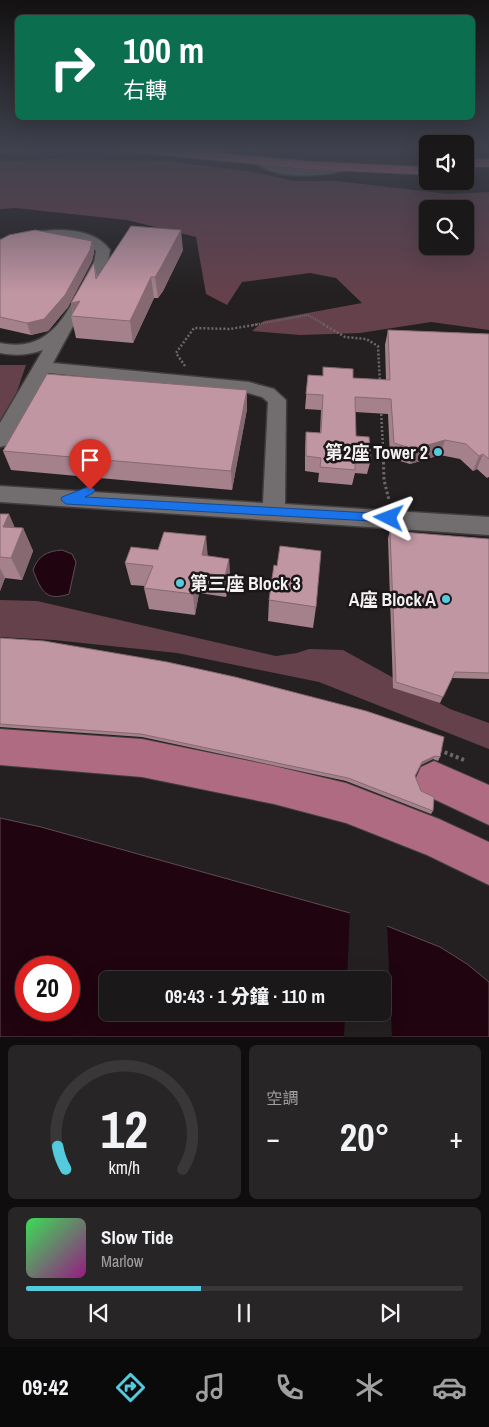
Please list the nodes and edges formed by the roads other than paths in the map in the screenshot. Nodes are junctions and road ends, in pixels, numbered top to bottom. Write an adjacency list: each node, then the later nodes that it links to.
1 (0, 244): 2 (street)
2 (66, 326): 3 (street); 4 (street)
3 (5, 350): 5 (street)
4 (43, 367): 5 (street); 8 (street)
5 (28, 392): 6 (street)
6 (0, 440)
7 (0, 494): 8 (street)
8 (274, 512): 9 (street)
9 (489, 526)
10 (0, 747): 13 (main road)
11 (432, 763): 12 (main road)
12 (489, 805)
13 (489, 864)

